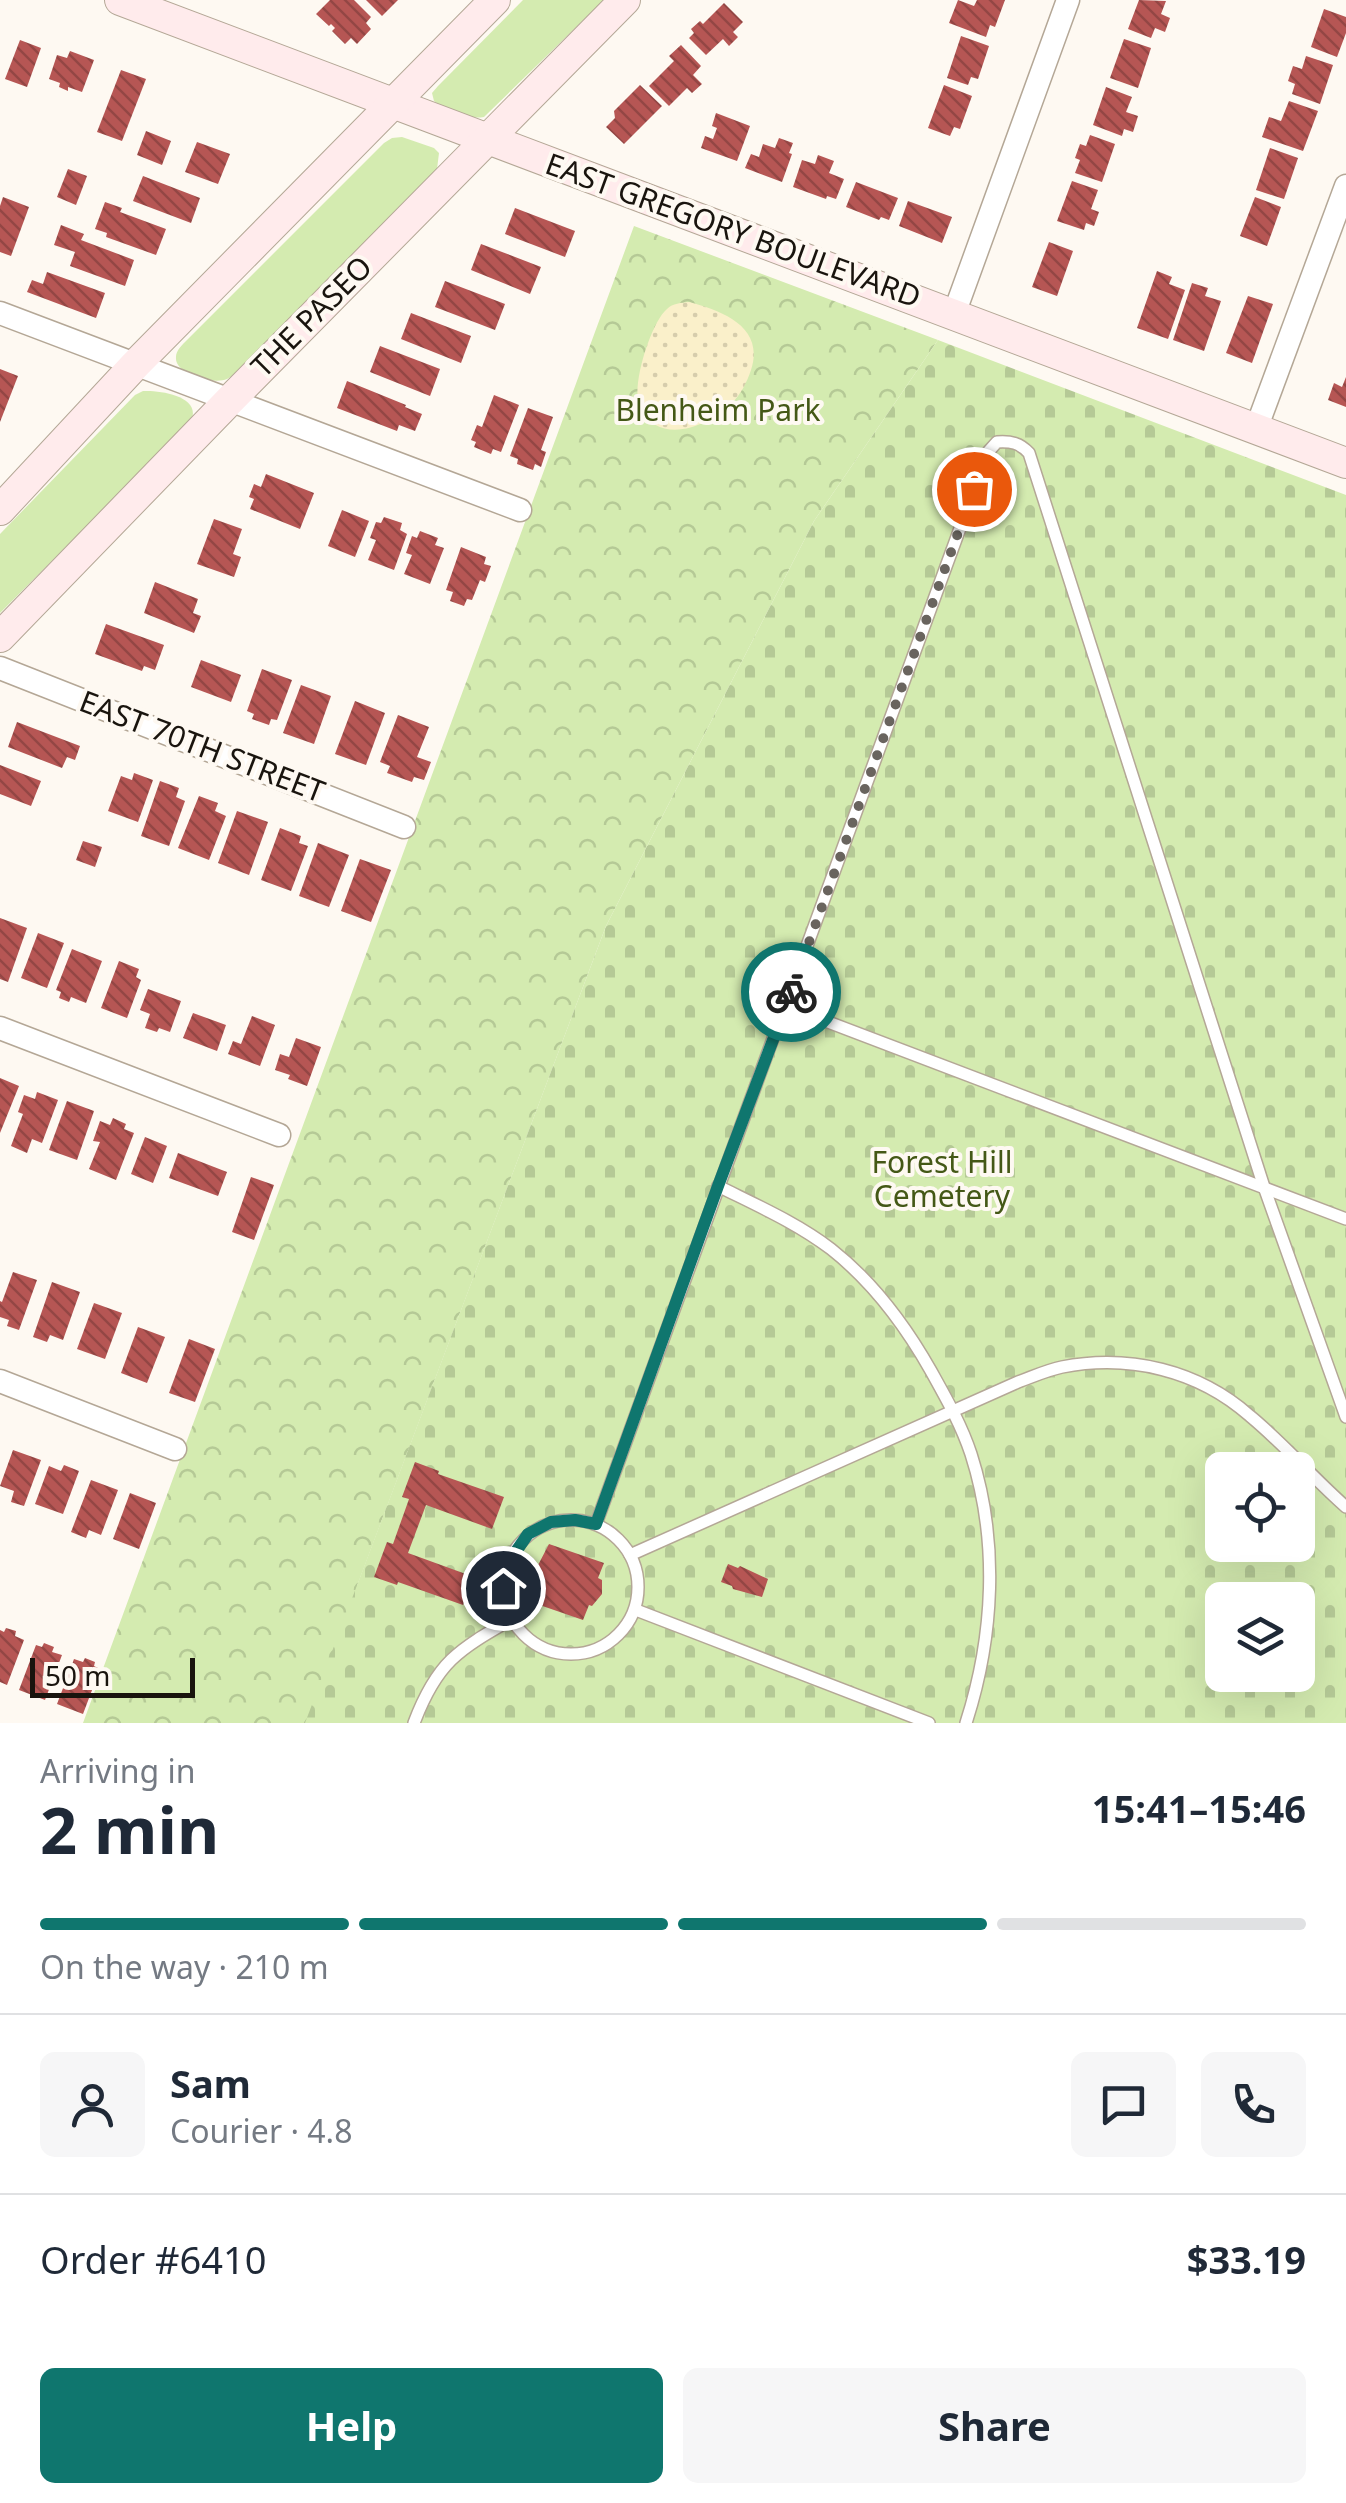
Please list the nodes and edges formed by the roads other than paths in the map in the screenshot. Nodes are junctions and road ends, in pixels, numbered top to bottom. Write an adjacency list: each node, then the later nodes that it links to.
1 (120, 0): 5 (main road, EAST GREGORY BOULEVARD)
2 (496, 0): 5 (main road)
3 (625, 0): 6 (main road, THE PASEO)
4 (1068, 0): 9 (street)
5 (392, 104): 6 (main road, EAST GREGORY BOULEVARD); 10 (main road)
6 (488, 140): 9 (main road, EAST GREGORY BOULEVARD); 11 (main road, THE PASEO)
7 (1346, 186): 12 (street)
8 (0, 313): 10 (street)
9 (954, 314): 12 (main road, EAST GREGORY BOULEVARD)
10 (136, 365): 11 (street); 14 (main road)
11 (230, 400): 15 (street); 16 (main road, THE PASEO)
12 (1256, 429): 13 (main road, EAST GREGORY BOULEVARD)
13 (1346, 463)
14 (0, 510)
15 (520, 510)
16 (0, 637)
17 (0, 668): 18 (street, EAST 70TH STREET)
18 (404, 826)
19 (786, 1006): 22 (lane); 23 (lane); 23 (lane)
20 (0, 1028): 21 (street)
21 (279, 1136)
22 (718, 1186): 28 (lane); 32 (lane)
23 (1264, 1187): 24 (lane); 26 (lane)
24 (1346, 1219)
25 (1346, 1371): 26 (lane)
26 (1332, 1377): 29 (lane)
27 (0, 1381): 30 (street)
28 (953, 1410): 31 (lane); 33 (lane); 38 (lane)
29 (1346, 1417)
30 (175, 1448)
31 (1346, 1506)
32 (596, 1524): 33 (lane); 35 (lane)
33 (630, 1556): 34 (lane)
34 (636, 1610): 35 (lane); 37 (lane)
35 (512, 1619): 36 (lane)
36 (414, 1723)
37 (929, 1723)
38 (966, 1723)

